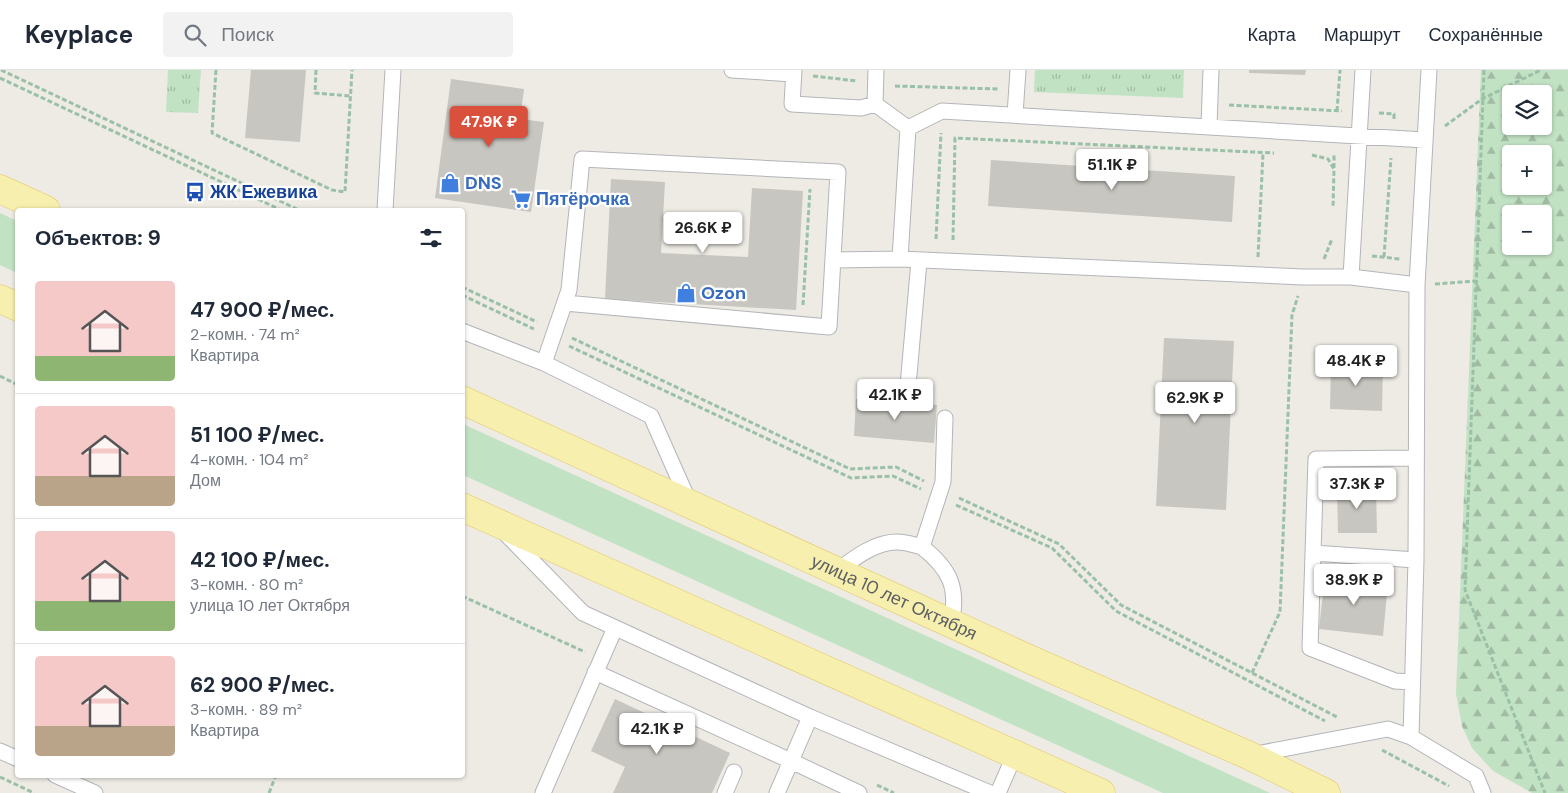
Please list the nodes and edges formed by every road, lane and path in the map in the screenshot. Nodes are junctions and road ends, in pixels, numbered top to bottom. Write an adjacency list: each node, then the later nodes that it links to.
1 (1, 70): 32 (path)
2 (216, 70): 16 (path)
3 (316, 70): 16 (path)
4 (352, 70): 16 (path)
5 (393, 70): 33 (lane)
6 (732, 70): 14 (lane)
7 (876, 70): 18 (lane)
8 (1018, 70): 20 (lane)
9 (1211, 70): 21 (lane)
10 (1363, 70): 23 (lane)
11 (1429, 70): 24 (lane)
12 (1484, 70): 17 (path)
13 (1542, 70): 17 (path)
14 (794, 72): 18 (lane)
15 (0, 78): 31 (path)
16 (350, 96)
17 (1482, 99): 24 (path); 47 (path)
18 (875, 104): 22 (lane)
19 (942, 111): 20 (lane); 22 (lane); 36 (path)
20 (1015, 115): 21 (lane)
21 (1209, 126): 23 (lane)
22 (908, 128): 42 (lane)
23 (1360, 135): 24 (lane); 46 (lane)
24 (1425, 140): 48 (lane)
25 (1263, 152): 26 (path); 37 (path); 40 (path)
26 (1279, 153)
27 (1305, 154): 34 (path)
28 (812, 171): 43 (lane); 52 (lane); 54 (path)
29 (0, 189): 30 (main road)
30 (42, 208)
31 (277, 208)
32 (295, 208)
33 (385, 208)
34 (1333, 213)
35 (1332, 230): 45 (path)
36 (936, 239): 37 (path); 44 (path)
37 (953, 240): 38 (path)
38 (963, 241)
39 (1248, 257): 40 (path)
40 (1258, 258): 41 (path)
41 (1267, 258)
42 (900, 259): 43 (lane); 44 (lane)
43 (833, 260): 54 (lane)
44 (918, 261): 45 (lane); 60 (lane)
45 (1304, 277): 46 (lane); 75 (path)
46 (1351, 277): 48 (lane)
47 (1476, 281): 48 (path); 102 (path)
48 (1417, 285): 63 (lane)
49 (465, 289): 56 (path)
50 (465, 296): 56 (path)
51 (0, 299): 53 (main road)
52 (564, 303): 54 (lane); 56 (lane)
53 (15, 306)
54 (801, 325)
55 (465, 332): 57 (lane)
56 (554, 334): 57 (lane); 64 (path); 64 (path)
57 (544, 363): 65 (lane)
58 (0, 376): 59 (path)
59 (15, 383)
60 (908, 386)
61 (465, 401): 65 (main road, улица 10 лет Октября)
62 (945, 418): 64 (lane)
63 (1416, 458): 69 (lane); 70 (lane)
64 (940, 493): 68 (lane); 75 (path); 78 (path)
65 (691, 504): 71 (main road, улица 10 лет Октября)
66 (465, 508): 67 (main road)
67 (492, 520): 73 (lane); 81 (main road)
68 (922, 547): 71 (lane); 72 (lane)
69 (1313, 553): 70 (lane); 76 (lane)
70 (1416, 560): 76 (lane)
71 (837, 571): 72 (main road, улица 10 лет Октября)
72 (951, 624): 82 (main road, улица 10 лет Октября)
73 (615, 628): 74 (lane); 77 (lane)
74 (595, 672): 84 (lane); 93 (lane)
75 (1252, 673): 78 (path)
76 (1412, 682): 79 (lane)
77 (810, 717): 84 (lane); 97 (lane)
78 (1358, 733): 79 (lane); 82 (lane); 89 (path)
79 (1411, 737): 101 (lane)
80 (0, 751): 83 (lane)
81 (1015, 754): 98 (lane); 99 (main road)
82 (1248, 755): 100 (main road, улица 10 лет Октября)
83 (15, 758)
84 (791, 761): 95 (lane); 96 (lane)
85 (734, 772): 94 (lane)
86 (0, 777): 90 (path)
87 (62, 778): 91 (lane)
88 (275, 778): 92 (path)
89 (1455, 788)
90 (34, 793)
91 (95, 793)
92 (269, 793)
93 (543, 793)
94 (725, 793)
95 (777, 793)
96 (859, 793)
97 (990, 793)
98 (998, 793)
99 (1101, 793)
100 (1326, 793)
101 (1483, 793)
102 (1545, 793)

